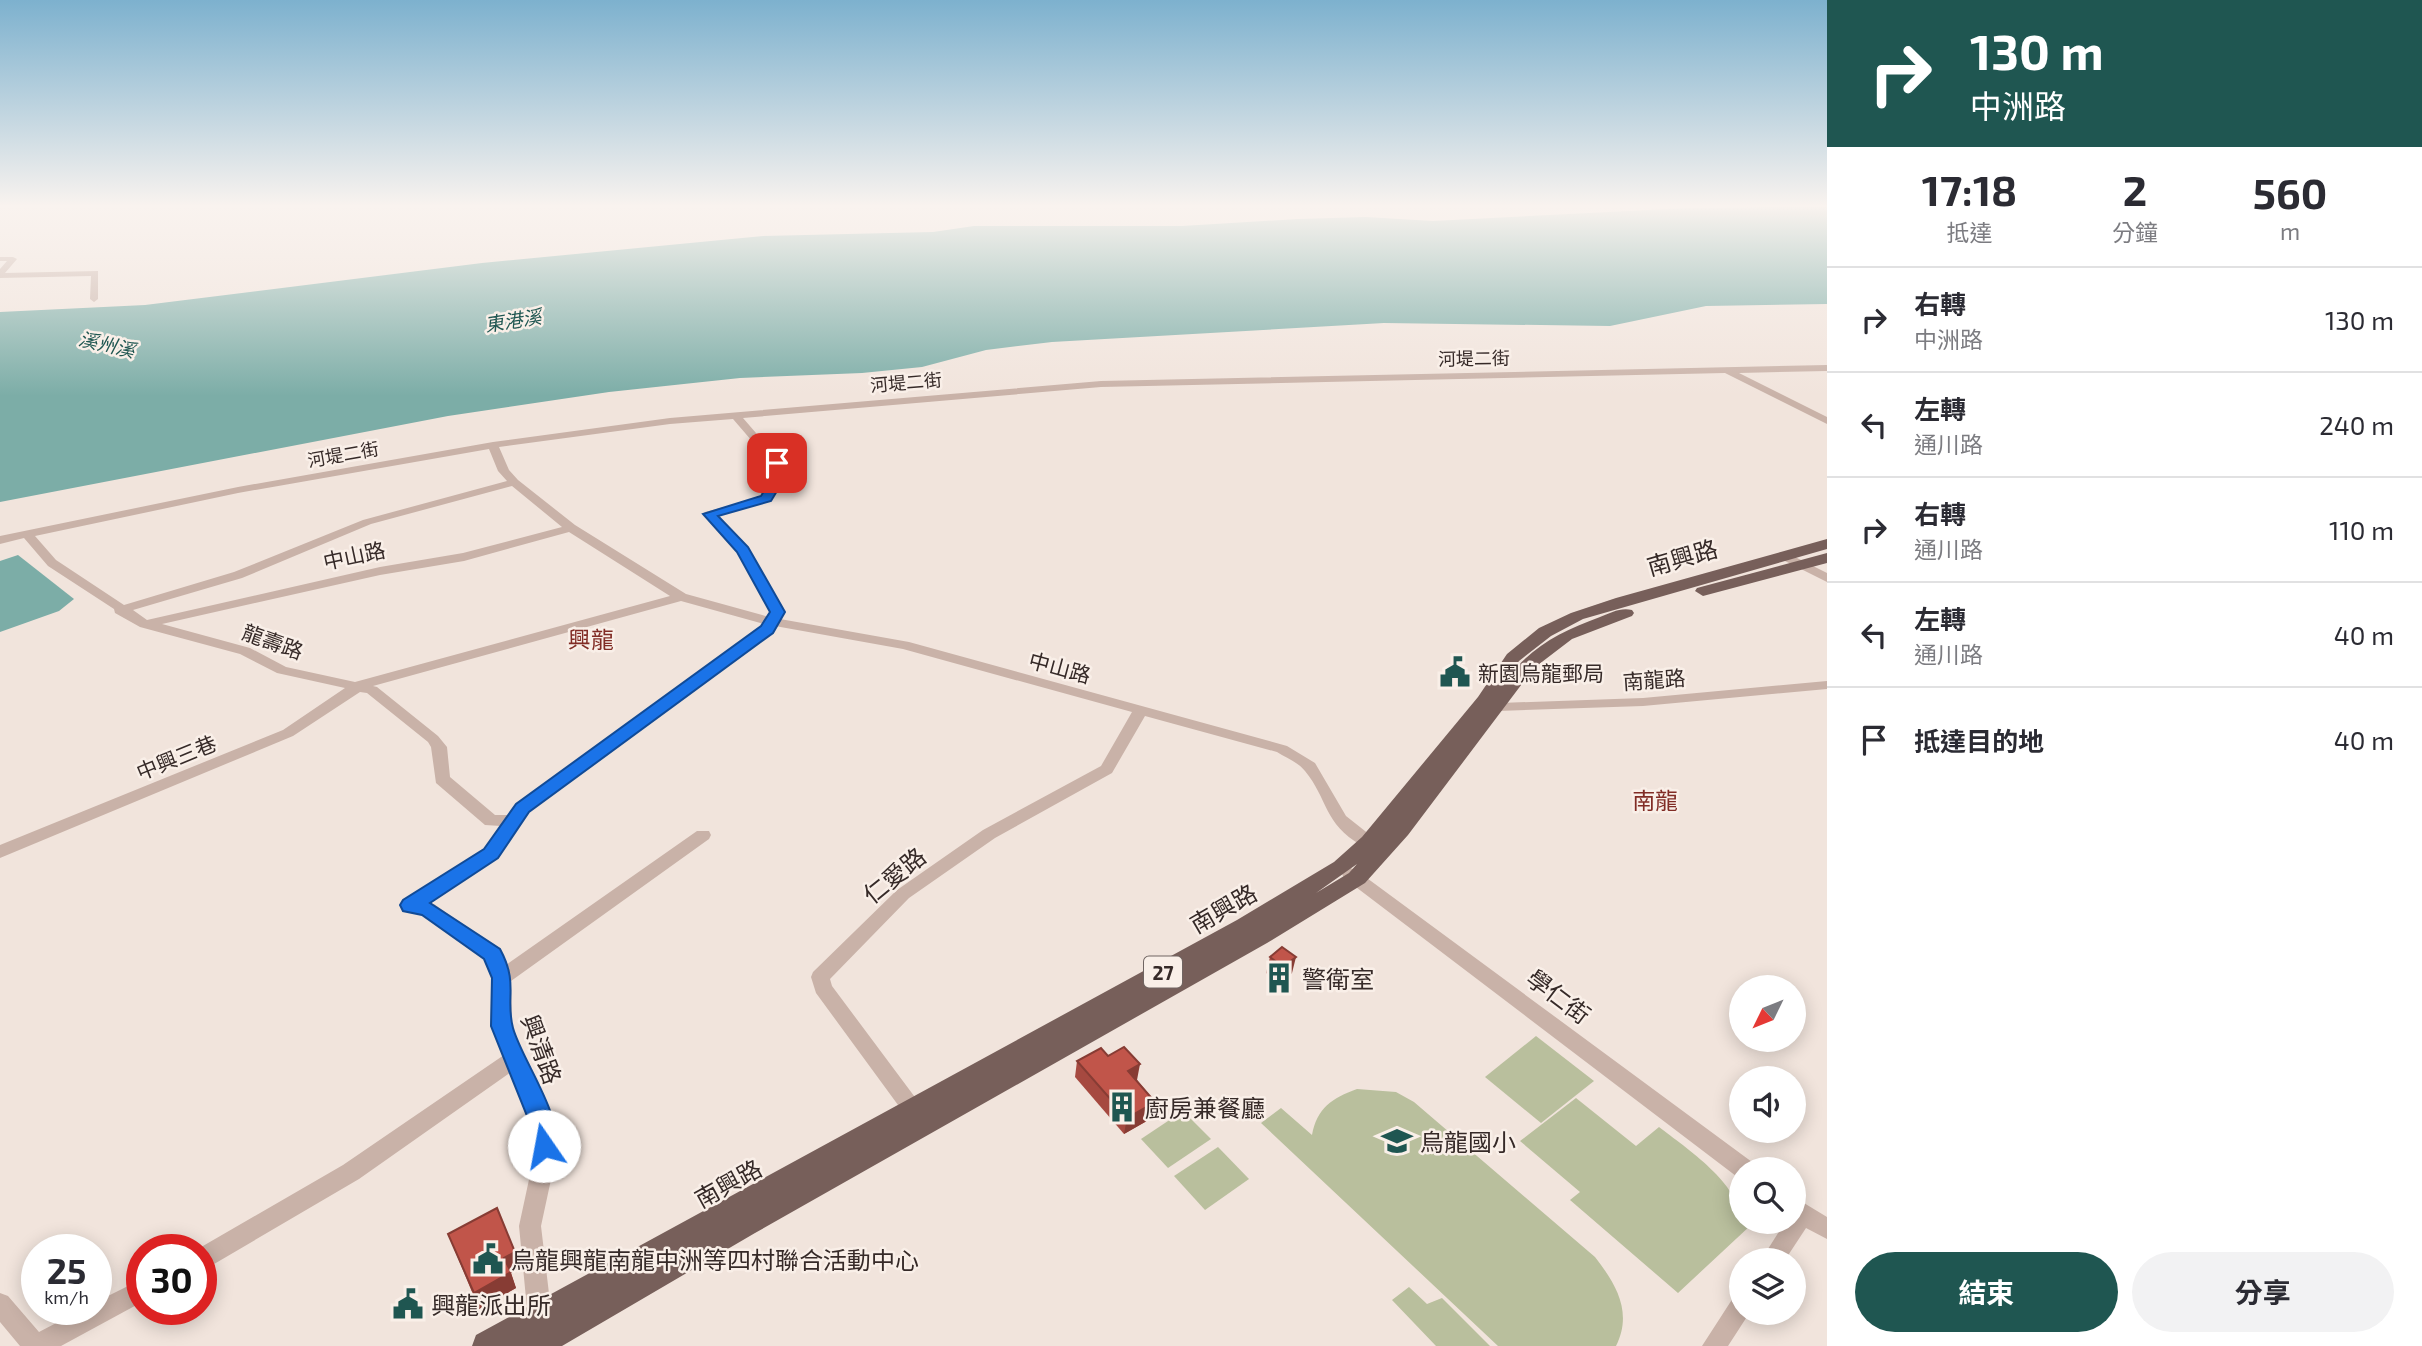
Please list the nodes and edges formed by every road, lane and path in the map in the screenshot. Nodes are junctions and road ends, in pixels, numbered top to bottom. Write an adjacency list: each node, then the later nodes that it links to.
1 (0, 275): 2 (street)
2 (94, 299)
3 (1827, 368): 4 (street, 河堤二街)
4 (1726, 370): 5 (street, 河堤二街); 6 (street)
5 (735, 415): 7 (street, 河堤二街); 18 (street)
6 (1827, 421)
7 (493, 445): 8 (street); 10 (street, 河堤二街)
8 (514, 482): 9 (street, 中山路); 17 (street)
9 (571, 527): 16 (street, 中山路); 19 (street, 中山路)
10 (27, 534): 11 (street, 河堤二街); 17 (street, 龍壽路)
11 (0, 540)
12 (1827, 544): 14 (main road, 南興路 / 27)
13 (1827, 558): 14 (main road, 南興路 / 27)
14 (1793, 560): 15 (street); 22 (main road, 南興路 / 27)
15 (1827, 578)
16 (681, 597): 18 (street, 中山路); 20 (street)
17 (120, 610): 19 (street, 龍壽路)
18 (773, 622): 23 (street, 中山路); 24 (street)
19 (145, 624): 20 (street, 龍壽路)
20 (359, 685): 24 (street, 龍壽路); 27 (street, 中興三巷)
21 (1827, 685): 22 (street, 南龍路)
22 (1491, 704): 26 (main road, 南興路 / 27)
23 (1141, 710): 26 (street, 中山路); 31 (street, 仁愛路)
24 (514, 820): 29 (street)
25 (703, 835): 29 (street)
26 (1376, 846): 28 (main road, 南興路 / 27)
27 (0, 852)
28 (1349, 873): 31 (main road, 南興路 / 27); 32 (street, 學仁街)
29 (502, 978): 30 (street, 興清路)
30 (515, 1058): 35 (street); 39 (street, 興清路)
31 (919, 1118): 39 (main road, 南興路 / 27)
32 (1729, 1158)
33 (1806, 1215): 34 (street)
34 (1827, 1229)
35 (217, 1250)
36 (126, 1298): 40 (street)
37 (0, 1304): 40 (street)
38 (1729, 1324): 42 (street)
39 (540, 1334): 41 (main road, 南興路 / 27)
40 (36, 1346)
41 (487, 1346)
42 (1714, 1346)

